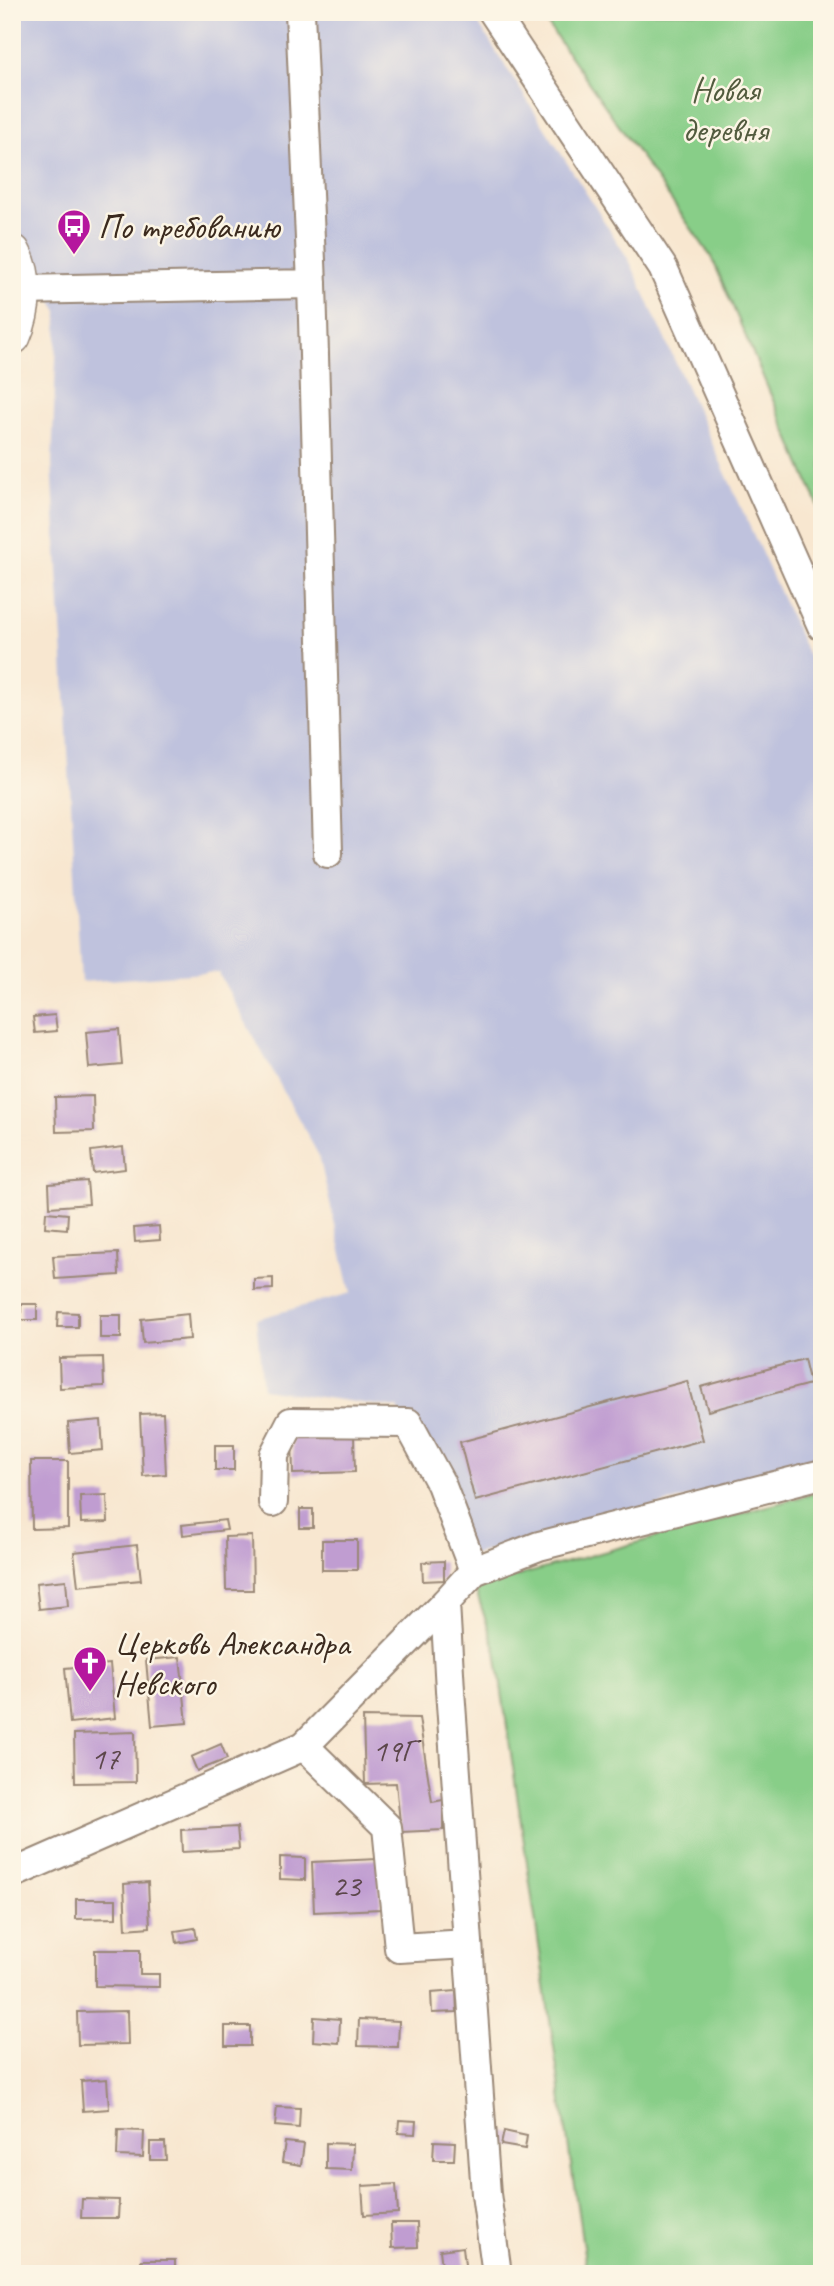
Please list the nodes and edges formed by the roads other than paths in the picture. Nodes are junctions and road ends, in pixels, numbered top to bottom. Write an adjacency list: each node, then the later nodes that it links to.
1 (300, 12): 4 (lane)
2 (494, 12): 7 (lane)
3 (12, 253): 5 (main road)
4 (312, 284): 5 (lane); 8 (lane)
5 (22, 290): 6 (main road)
6 (12, 336)
7 (822, 626)
8 (328, 853)
9 (822, 1474): 11 (lane)
10 (272, 1502): 11 (lane)
11 (474, 1572): 12 (lane)
12 (445, 1604): 13 (lane); 15 (lane)
13 (304, 1746): 14 (lane); 15 (lane)
14 (12, 1874)
15 (468, 1944): 16 (lane)
16 (497, 2274)

